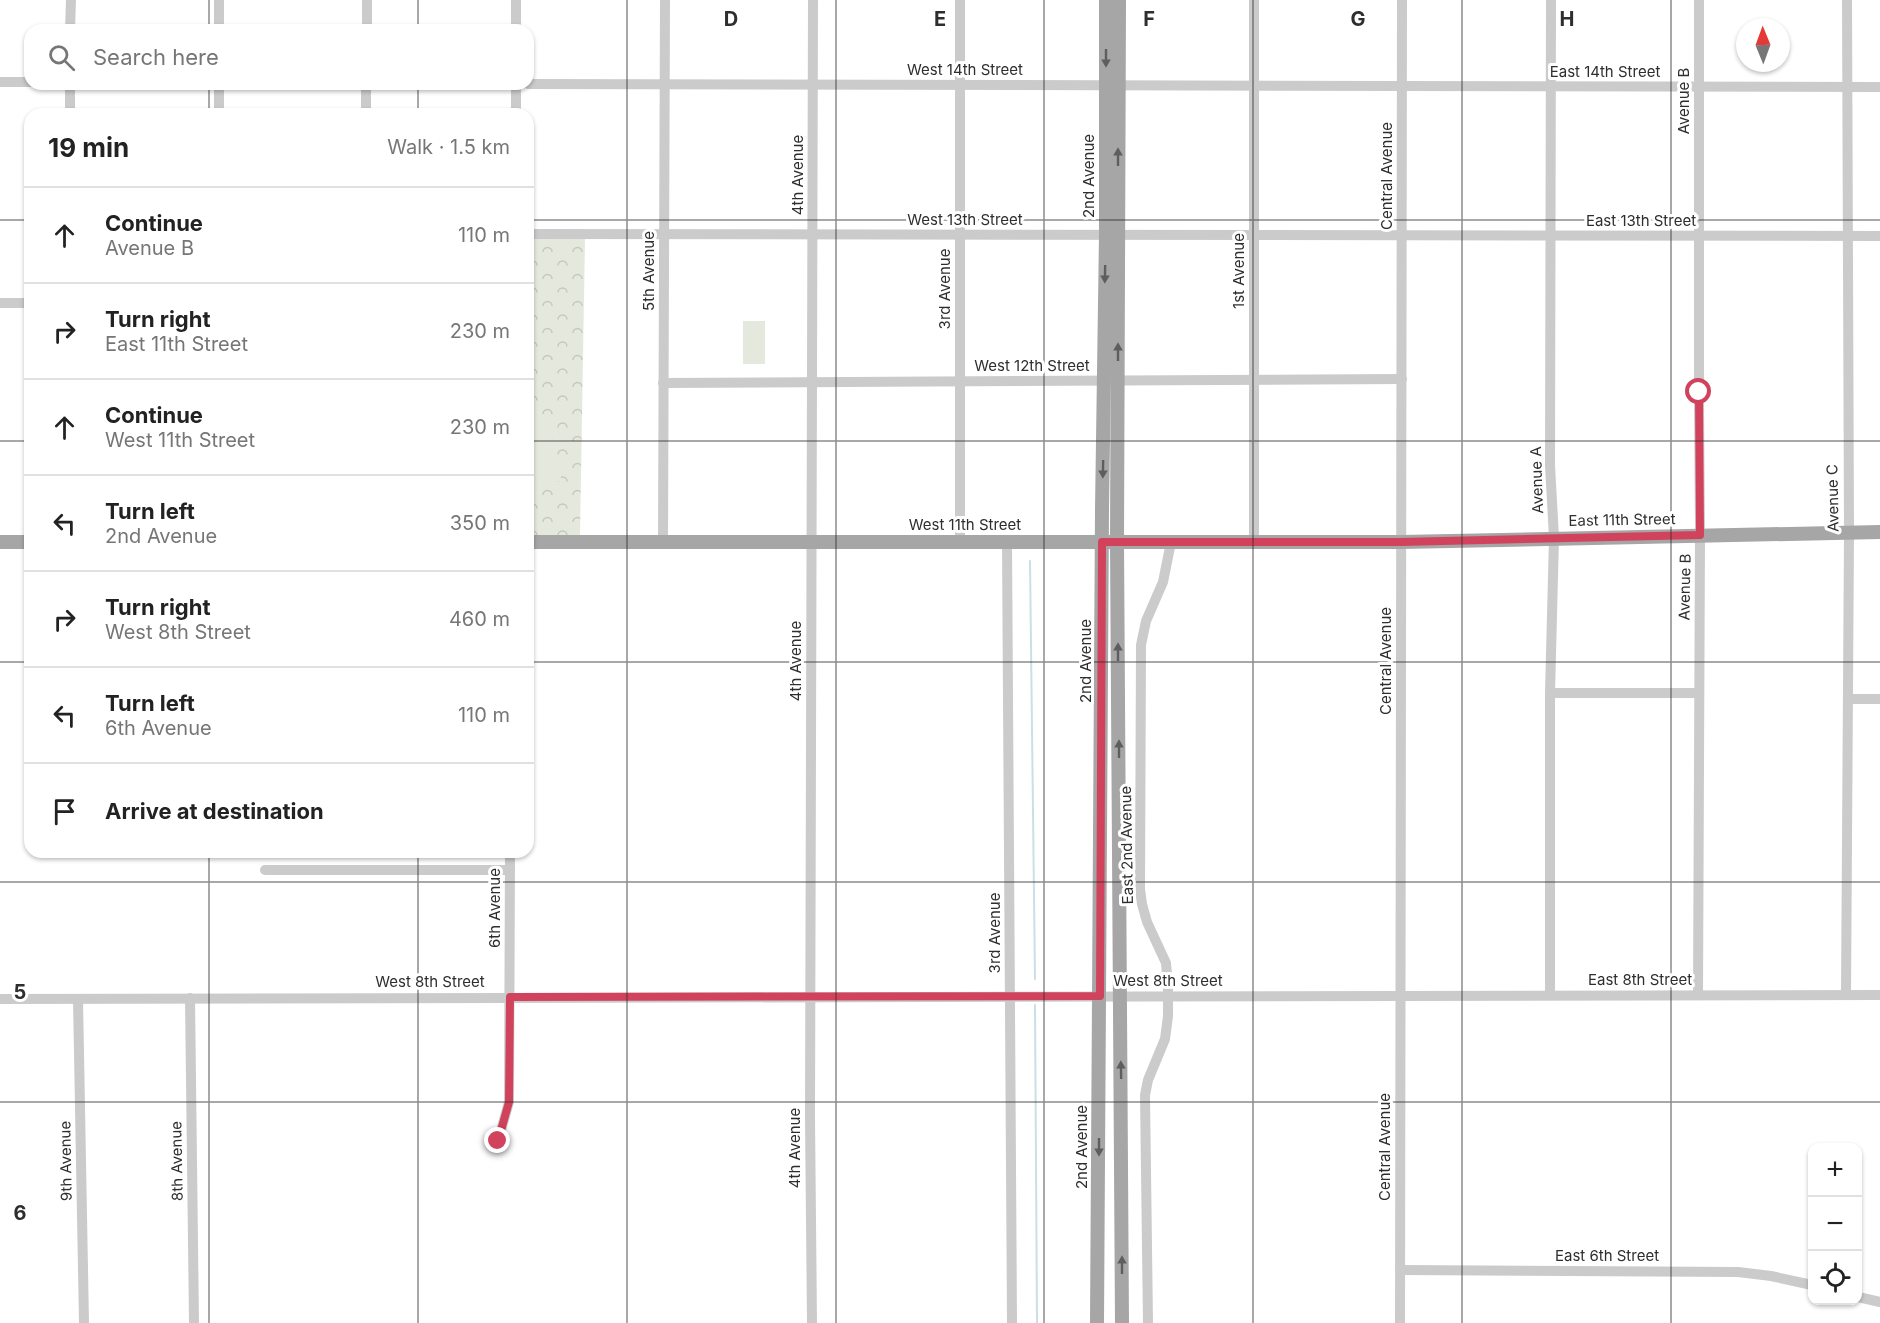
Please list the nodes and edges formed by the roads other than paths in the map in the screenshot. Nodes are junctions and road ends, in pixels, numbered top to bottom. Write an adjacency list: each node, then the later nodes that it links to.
1 (71, 0): 15 (street)
2 (219, 0): 16 (street)
3 (367, 0): 17 (street)
4 (516, 0): 18 (street)
5 (665, 0): 22 (street, 5th Avenue)
6 (813, 0): 23 (street, 4th Avenue)
7 (960, 0): 24 (street, 3rd Avenue)
8 (1106, 0): 25 (main road, 2nd Avenue, one-way to 25)
9 (1119, 0): 25 (main road, 2nd Avenue)
10 (1254, 0): 26 (street, 1st Avenue)
11 (1402, 0): 27 (street, Central Avenue)
12 (1551, 0): 28 (street, Avenue A)
13 (1700, 0): 29 (street, Avenue B)
14 (1847, 0): 30 (street, Avenue C)
15 (70, 24)
16 (219, 24)
17 (367, 24)
18 (516, 24)
19 (0, 82): 20 (street)
20 (24, 82)
21 (534, 84): 22 (street, West 14th Street)
22 (664, 84): 23 (street, West 14th Street); 41 (street, 5th Avenue)
23 (813, 85): 24 (street, West 14th Street); 42 (street, 4th Avenue)
24 (960, 85): 25 (street, West 14th Street); 43 (street, 3rd Avenue)
25 (1112, 86): 26 (street, West 14th Street); 44 (main road, 2nd Avenue)
26 (1254, 86): 27 (street, West 14th Street); 45 (street, 1st Avenue)
27 (1402, 87): 28 (street, East 14th Street); 46 (street, Central Avenue)
28 (1551, 87): 29 (street, East 14th Street); 47 (street, Avenue A)
29 (1699, 87): 30 (street, East 14th Street); 48 (street, Avenue B)
30 (1847, 87): 31 (street, East 14th Street); 49 (street, Avenue C)
31 (1880, 87)
32 (70, 90): 36 (street)
33 (219, 90): 37 (street)
34 (366, 90): 38 (street)
35 (516, 90): 39 (street)
36 (70, 108)
37 (219, 108)
38 (366, 108)
39 (516, 108)
40 (534, 234): 41 (street, West 13th Street)
41 (664, 234): 42 (street, West 13th Street); 58 (street, 5th Avenue)
42 (813, 234): 43 (street, West 13th Street); 56 (street, 4th Avenue)
43 (960, 235): 44 (street, West 13th Street); 57 (street, 3rd Avenue)
44 (1112, 235): 45 (street, West 13th Street); 55 (main road, 2nd Avenue)
45 (1254, 236): 46 (street, West 13th Street); 54 (street, 1st Avenue)
46 (1402, 236): 47 (street, East 13th Street); 53 (street, Central Avenue)
47 (1551, 236): 48 (street, East 13th Street); 62 (street, Avenue A)
48 (1699, 236): 49 (street, East 13th Street); 61 (street, Avenue B)
49 (1847, 236): 50 (street, East 13th Street); 60 (street, Avenue C)
50 (1880, 236)
51 (0, 303): 52 (street)
52 (24, 303)
53 (1402, 379): 54 (street, West 12th Street); 74 (street, Central Avenue)
54 (1254, 380): 55 (street, West 12th Street); 73 (street, 1st Avenue)
55 (1111, 381): 57 (street, West 12th Street); 70 (main road, 2nd Avenue, one-way to 70); 71 (main road, 2nd Avenue)
56 (812, 382): 57 (street, West 12th Street); 58 (street, West 12th Street); 67 (street, 4th Avenue)
57 (960, 382): 68 (street, 3rd Avenue)
58 (663, 383): 66 (street, 5th Avenue)
59 (1880, 532): 60 (main road, East 11th Street)
60 (1849, 533): 61 (main road, East 11th Street); 77 (street, Avenue C)
61 (1700, 535): 62 (main road, East 11th Street); 76 (street, Avenue B)
62 (1554, 538): 74 (main road, East 11th Street); 75 (street, Avenue A)
63 (0, 542): 64 (main road)
64 (24, 542)
65 (534, 542): 66 (main road, West 11th Street)
66 (663, 542): 67 (main road, West 11th Street)
67 (812, 542): 68 (main road, West 11th Street); 92 (street, 4th Avenue)
68 (960, 542): 69 (main road, West 11th Street)
69 (1007, 542): 70 (main road, West 11th Street); 86 (street, 3rd Avenue)
70 (1102, 542): 71 (main road, West 11th Street); 87 (main road, 2nd Avenue)
71 (1118, 542): 72 (main road, West 11th Street); 88 (main road, 2nd Avenue, one-way to 71)
72 (1170, 542): 73 (main road, West 11th Street); 89 (street, East 2nd Avenue)
73 (1254, 542): 74 (main road, West 11th Street)
74 (1401, 542): 90 (street, Central Avenue)
75 (1550, 693): 76 (street); 82 (street, Avenue A)
76 (1698, 693): 83 (street, Avenue B)
77 (1848, 699): 78 (street); 84 (street, Avenue C)
78 (1880, 699)
79 (510, 858): 81 (street, 6th Avenue)
80 (265, 870): 81 (street)
81 (510, 870): 91 (street, 6th Avenue)
82 (1550, 995): 83 (street, East 8th Street); 90 (street, East 8th Street)
83 (1698, 995): 84 (street, East 8th Street)
84 (1846, 995): 85 (street, East 8th Street)
85 (1880, 995)
86 (1010, 996): 87 (street, West 8th Street); 92 (street, West 8th Street); 104 (street, 3rd Avenue)
87 (1100, 996): 88 (street, West 8th Street); 105 (main road, 2nd Avenue, one-way to 105)
88 (1120, 996): 89 (street, West 8th Street); 106 (main road, 2nd Avenue, one-way to 88)
89 (1168, 996): 90 (street, West 8th Street); 107 (street, East 2nd Avenue)
90 (1401, 996): 97 (street, Central Avenue)
91 (510, 997): 92 (street, West 8th Street); 93 (street, West 8th Street); 96 (street, 6th Avenue)
92 (811, 997): 103 (street, 4th Avenue)
93 (189, 998): 95 (street, West 8th Street); 102 (street, 8th Avenue)
94 (0, 999): 95 (street, West 8th Street)
95 (78, 999): 101 (street, 9th Avenue)
96 (498, 1141)
97 (1400, 1270): 98 (street, East 6th Street); 108 (street, Central Avenue)
98 (1808, 1284)
99 (1862, 1298): 100 (street)
100 (1880, 1302)
101 (84, 1323)
102 (194, 1323)
103 (812, 1323)
104 (1012, 1323)
105 (1098, 1323)
106 (1122, 1323)
107 (1148, 1323)
108 (1400, 1323)

